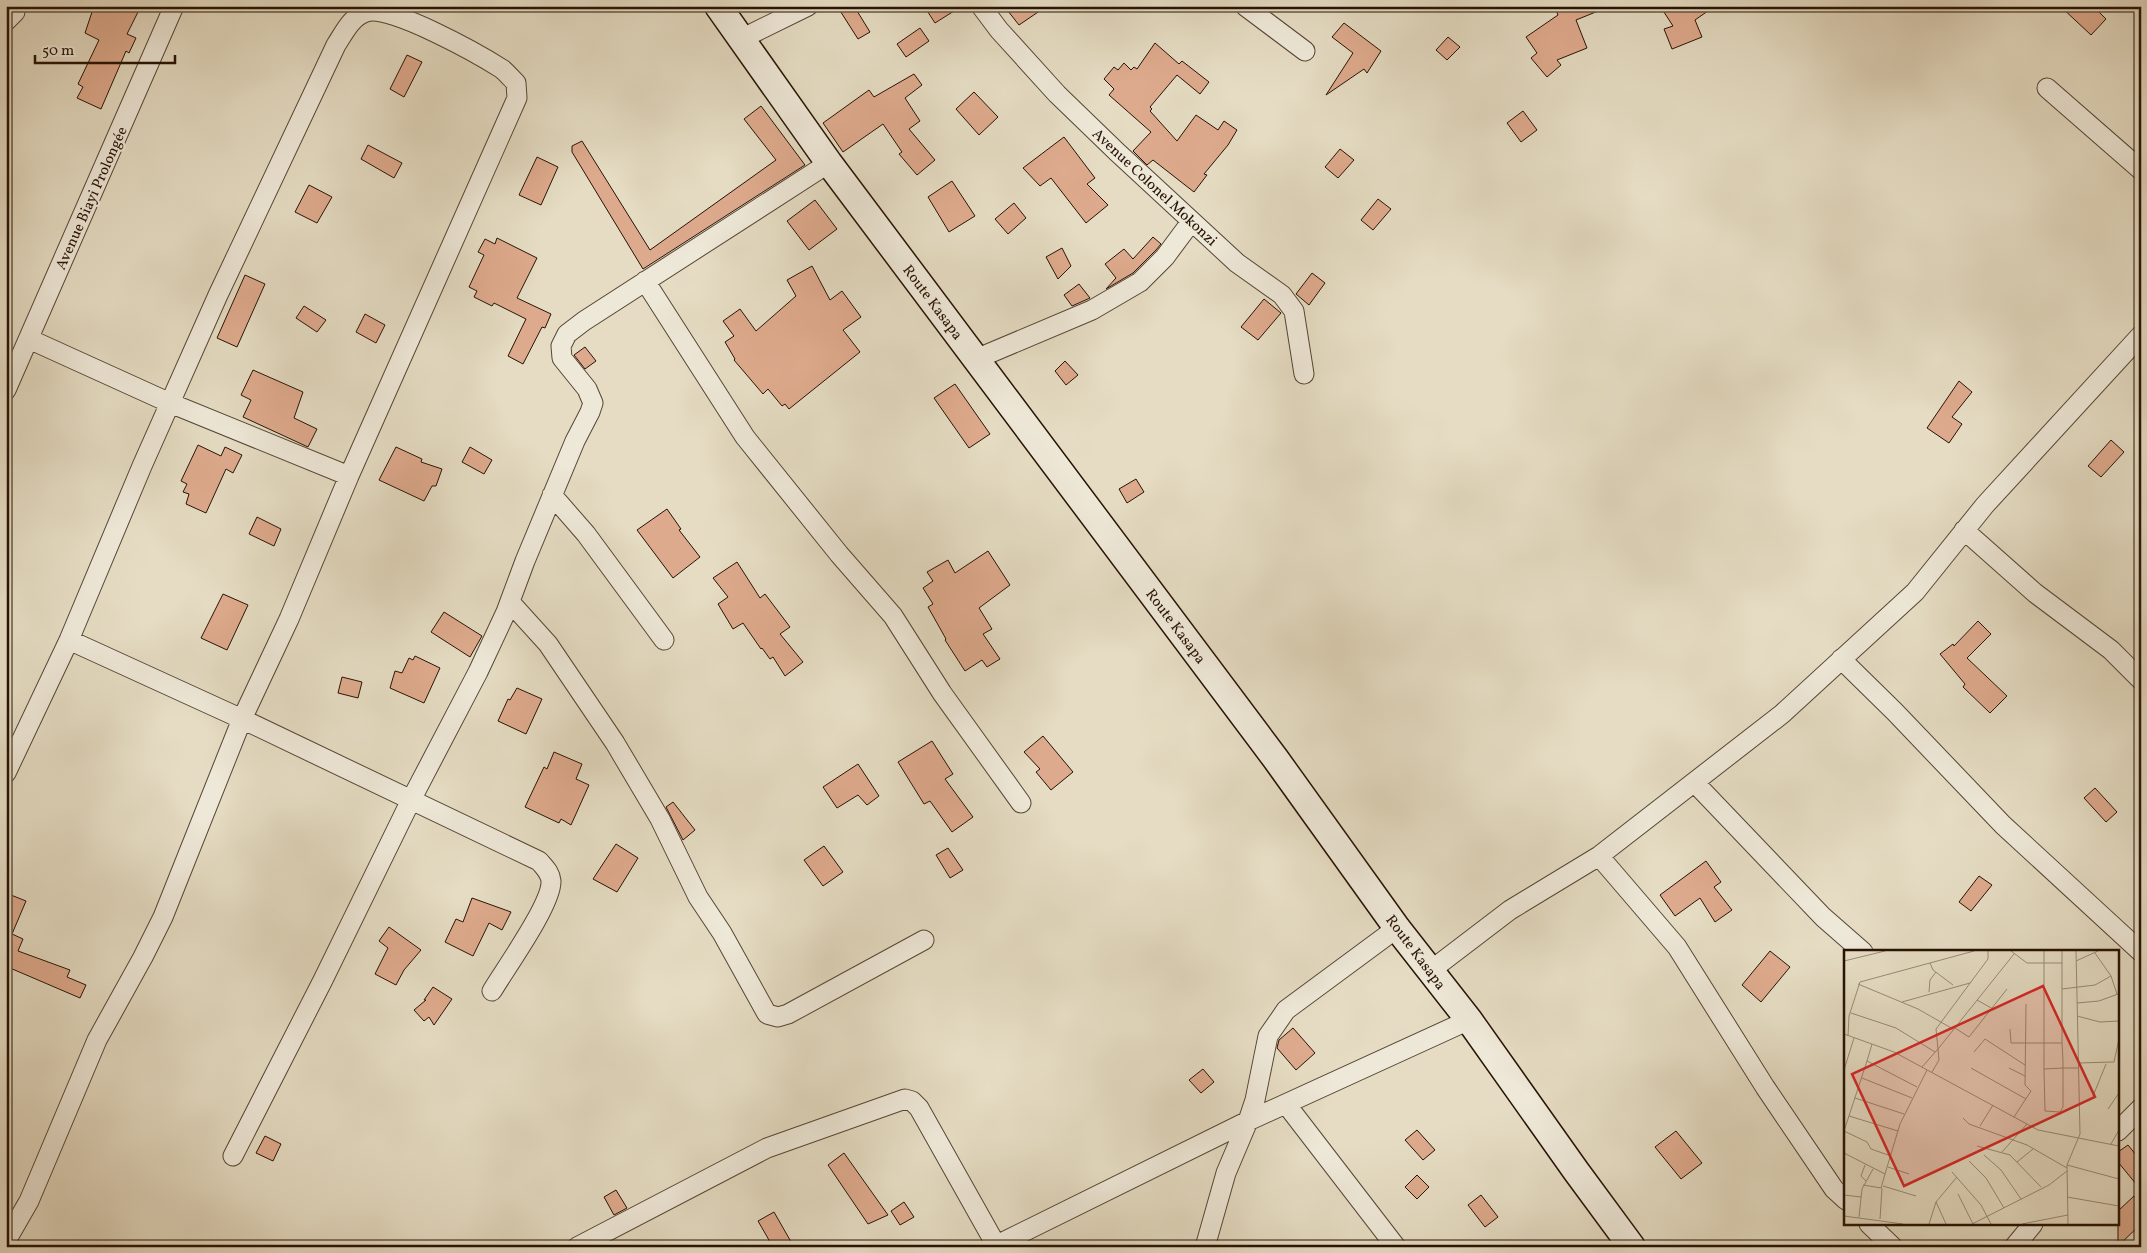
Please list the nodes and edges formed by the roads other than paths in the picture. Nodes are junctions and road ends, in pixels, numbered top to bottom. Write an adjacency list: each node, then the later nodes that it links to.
1 (174, 6): 14 (street, Avenue Biayi Prolongée)
2 (718, 6): 6 (main road, Route Kasapa)
3 (808, 6): 6 (street)
4 (981, 6): 11 (street, Avenue Colonel Mokonzi)
5 (1245, 6): 7 (street)
6 (741, 39): 9 (main road, Route Kasapa)
7 (1305, 51)
8 (2047, 88): 10 (street)
9 (829, 163): 12 (street); 15 (main road, Route Kasapa)
10 (2141, 170)
11 (1191, 222): 15 (street); 16 (street, Avenue Colonel Mokonzi)
12 (645, 281): 20 (street); 31 (street)
13 (2141, 335): 21 (street)
14 (29, 339): 17 (street, Avenue Biayi Prolongée); 18 (street)
15 (976, 359): 33 (main road, Route Kasapa)
16 (1304, 374)
17 (7, 384)
18 (170, 403): 19 (street); 19 (street); 23 (street)
19 (349, 476): 27 (street)
20 (552, 495): 22 (street); 24 (street)
21 (1964, 530): 25 (street); 26 (street)
22 (510, 602): 30 (street); 34 (street)
23 (68, 640): 27 (street); 28 (street)
24 (664, 640)
25 (1841, 659): 29 (street); 36 (street)
26 (2141, 680)
27 (242, 719): 30 (street); 48 (street)
28 (6, 774)
29 (1694, 782): 32 (street); 35 (street)
30 (411, 800): 38 (street); 44 (street)
31 (1021, 803)
32 (1599, 856): 37 (street); 45 (street)
33 (1397, 928): 37 (main road, Route Kasapa); 42 (street)
34 (924, 940)
35 (1861, 950)
36 (2141, 952)
37 (1430, 971): 39 (main road, Route Kasapa)
38 (492, 991)
39 (1469, 1020): 40 (street); 54 (main road, Route Kasapa)
40 (1286, 1104): 42 (street); 53 (street)
41 (2141, 1108): 43 (street)
42 (1248, 1121): 49 (street); 52 (street)
43 (2120, 1129)
44 (232, 1156)
45 (1844, 1198)
46 (1871, 1226): 55 (street)
47 (2031, 1226): 56 (street)
48 (6, 1241)
49 (1020, 1241): 50 (street)
50 (995, 1246): 51 (street)
51 (576, 1247)
52 (1205, 1247)
53 (1396, 1247)
54 (1632, 1247)
55 (1893, 1247)
56 (2014, 1247)

